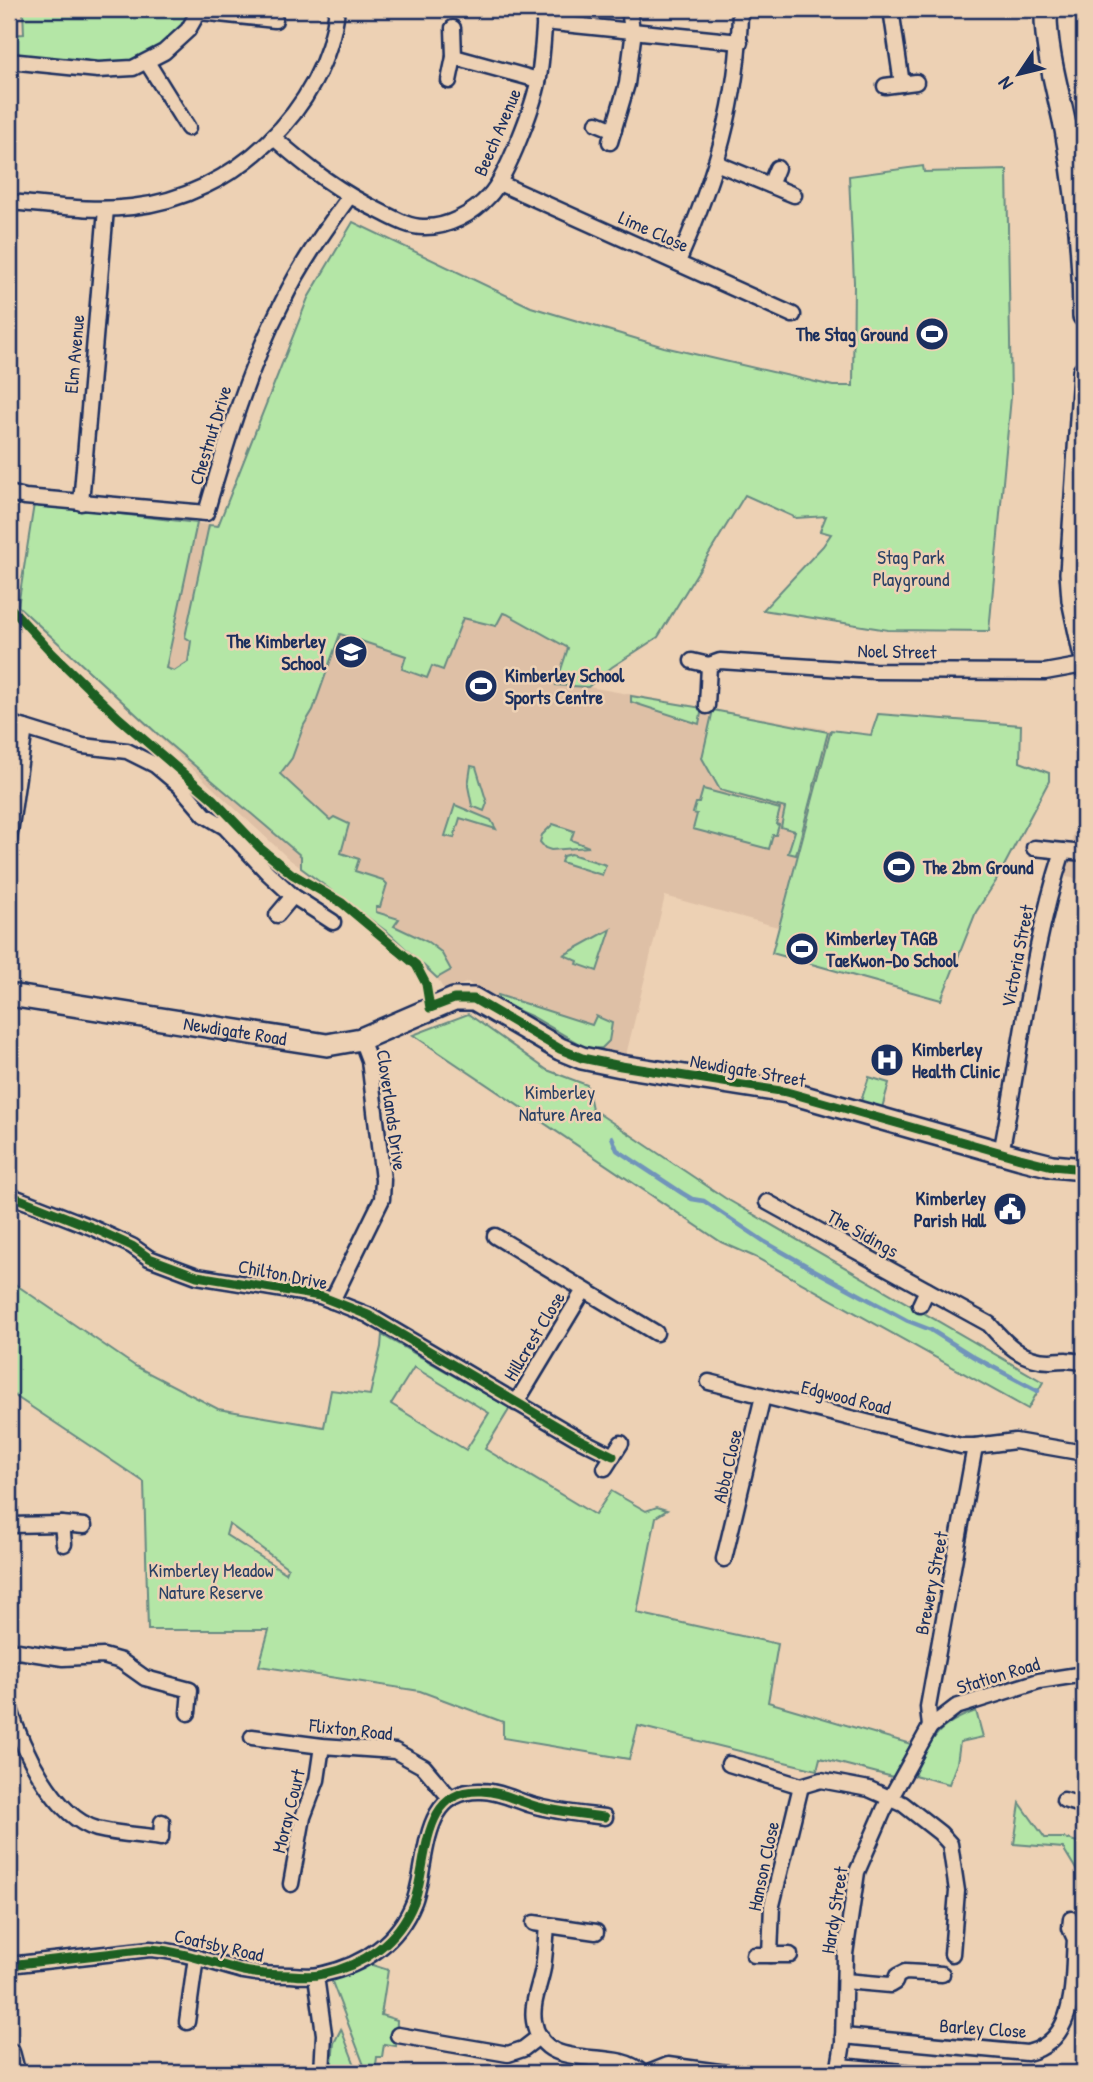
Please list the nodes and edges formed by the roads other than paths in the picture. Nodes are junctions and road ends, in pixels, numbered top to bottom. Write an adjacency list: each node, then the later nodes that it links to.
1 (337, 9): 20 (street)
2 (629, 9): 10 (street)
3 (740, 9): 11 (street)
4 (891, 9): 17 (street)
5 (1046, 9): 21 (street)
6 (200, 10): 8 (street); 14 (street)
7 (544, 15): 10 (street); 15 (street, Beech Avenue)
8 (275, 20)
9 (453, 28): 12 (street)
10 (631, 32): 11 (street); 19 (street)
11 (740, 42): 22 (street)
12 (454, 57): 15 (street, Beech Avenue); 16 (street)
13 (9, 61): 14 (street)
14 (147, 62): 18 (street)
15 (538, 80): 24 (street, Beech Avenue)
16 (449, 81)
17 (885, 86)
18 (195, 107)
19 (597, 123)
20 (273, 136): 27 (street, Beech Avenue); 29 (street)
21 (1077, 158): 32 (street)
22 (716, 163): 25 (street); 30 (street)
23 (776, 168): 25 (street)
24 (499, 183): 27 (street, Beech Avenue); 30 (street, Lime Close)
25 (770, 185): 26 (street)
26 (794, 195)
27 (349, 197): 35 (street, Chestnut Drive)
28 (9, 202): 29 (street)
29 (106, 209): 35 (street, Elm Avenue)
30 (678, 262): 31 (street, Lime Close)
31 (793, 315)
32 (1084, 316)
33 (1084, 372): 36 (street)
34 (9, 493): 35 (street, Chestnut Drive)
35 (81, 503)
36 (1081, 626): 37 (street)
37 (1084, 652)
38 (692, 661): 39 (street, Noel Street)
39 (709, 664): 40 (street, Noel Street); 41 (street)
40 (1084, 665)
41 (707, 706)
42 (9, 723): 43 (street)
43 (25, 728): 44 (street); 48 (street)
44 (9, 840)
45 (1034, 848): 46 (street)
46 (1063, 851): 47 (street); 54 (street, Victoria Street)
47 (1084, 853)
48 (293, 896): 49 (street); 50 (street)
49 (277, 915)
50 (333, 922)
51 (9, 995): 53 (street, Newdigate Road)
52 (454, 999): 53 (street, Newdigate Road); 54 (street, Newdigate Street)
53 (361, 1039): 61 (street, Cloverlands Drive)
54 (1001, 1153): 55 (street, Newdigate Street)
55 (1084, 1169)
56 (9, 1195): 61 (street, Chilton Drive)
57 (773, 1211): 60 (street, The Sidings)
58 (495, 1236): 59 (street, Hillcrest Close)
59 (584, 1290): 63 (street, Hillcrest Close); 67 (street, Hillcrest Close)
60 (928, 1290): 62 (street); 64 (street, The Sidings)
61 (332, 1301): 67 (street, Chilton Drive)
62 (920, 1305)
63 (656, 1333)
64 (1084, 1363)
65 (709, 1382): 66 (street, Edgwood Road)
66 (763, 1396): 69 (street, Edgwood Road); 76 (street, Abba Close)
67 (516, 1403): 68 (street, Chilton Drive)
68 (621, 1443)
69 (975, 1446): 70 (street, Edgwood Road); 82 (street, Brewery Street)
70 (1084, 1453)
71 (62, 1524): 72 (street); 73 (street); 75 (street)
72 (9, 1525)
73 (84, 1526)
74 (712, 1541): 76 (street)
75 (64, 1544)
76 (728, 1544): 77 (street, Abba Close)
77 (724, 1559)
78 (9, 1654): 81 (street)
79 (1084, 1674): 82 (street, Station Road)
80 (9, 1706): 92 (street)
81 (188, 1713)
82 (930, 1727): 87 (street, Hardy Street)
83 (252, 1737): 84 (street, Flixton Road)
84 (322, 1746): 88 (street, Flixton Road); 93 (street, Moray Court)
85 (729, 1764): 86 (street)
86 (801, 1786): 87 (street); 99 (street, Hanson Close)
87 (891, 1798): 97 (street); 105 (street, Hardy Street)
88 (451, 1799): 91 (street); 104 (street, Coatsby Road)
89 (1064, 1800): 90 (street)
90 (1084, 1806)
91 (596, 1810)
92 (162, 1822)
93 (291, 1884)
94 (1071, 1919): 96 (street, Barley Close)
95 (596, 1932): 108 (street)
96 (1080, 1939): 109 (street, Barley Close)
97 (952, 1954)
98 (754, 1955): 99 (street)
99 (770, 1955): 100 (street)
100 (790, 1955)
101 (196, 1957): 102 (street, Coatsby Road); 104 (street, Coatsby Road); 106 (street)
102 (9, 1965)
103 (942, 1974): 105 (street)
104 (316, 1976): 113 (street)
105 (845, 1980): 109 (street, Hardy Street)
106 (187, 2022)
107 (398, 2035): 108 (street)
108 (540, 2036): 114 (street)
109 (843, 2036): 111 (street, Hardy Street)
110 (9, 2054): 112 (street)
111 (839, 2069): 116 (street)
112 (15, 2073)
113 (322, 2073)
114 (645, 2073): 115 (street)
115 (727, 2073)
116 (914, 2073)

